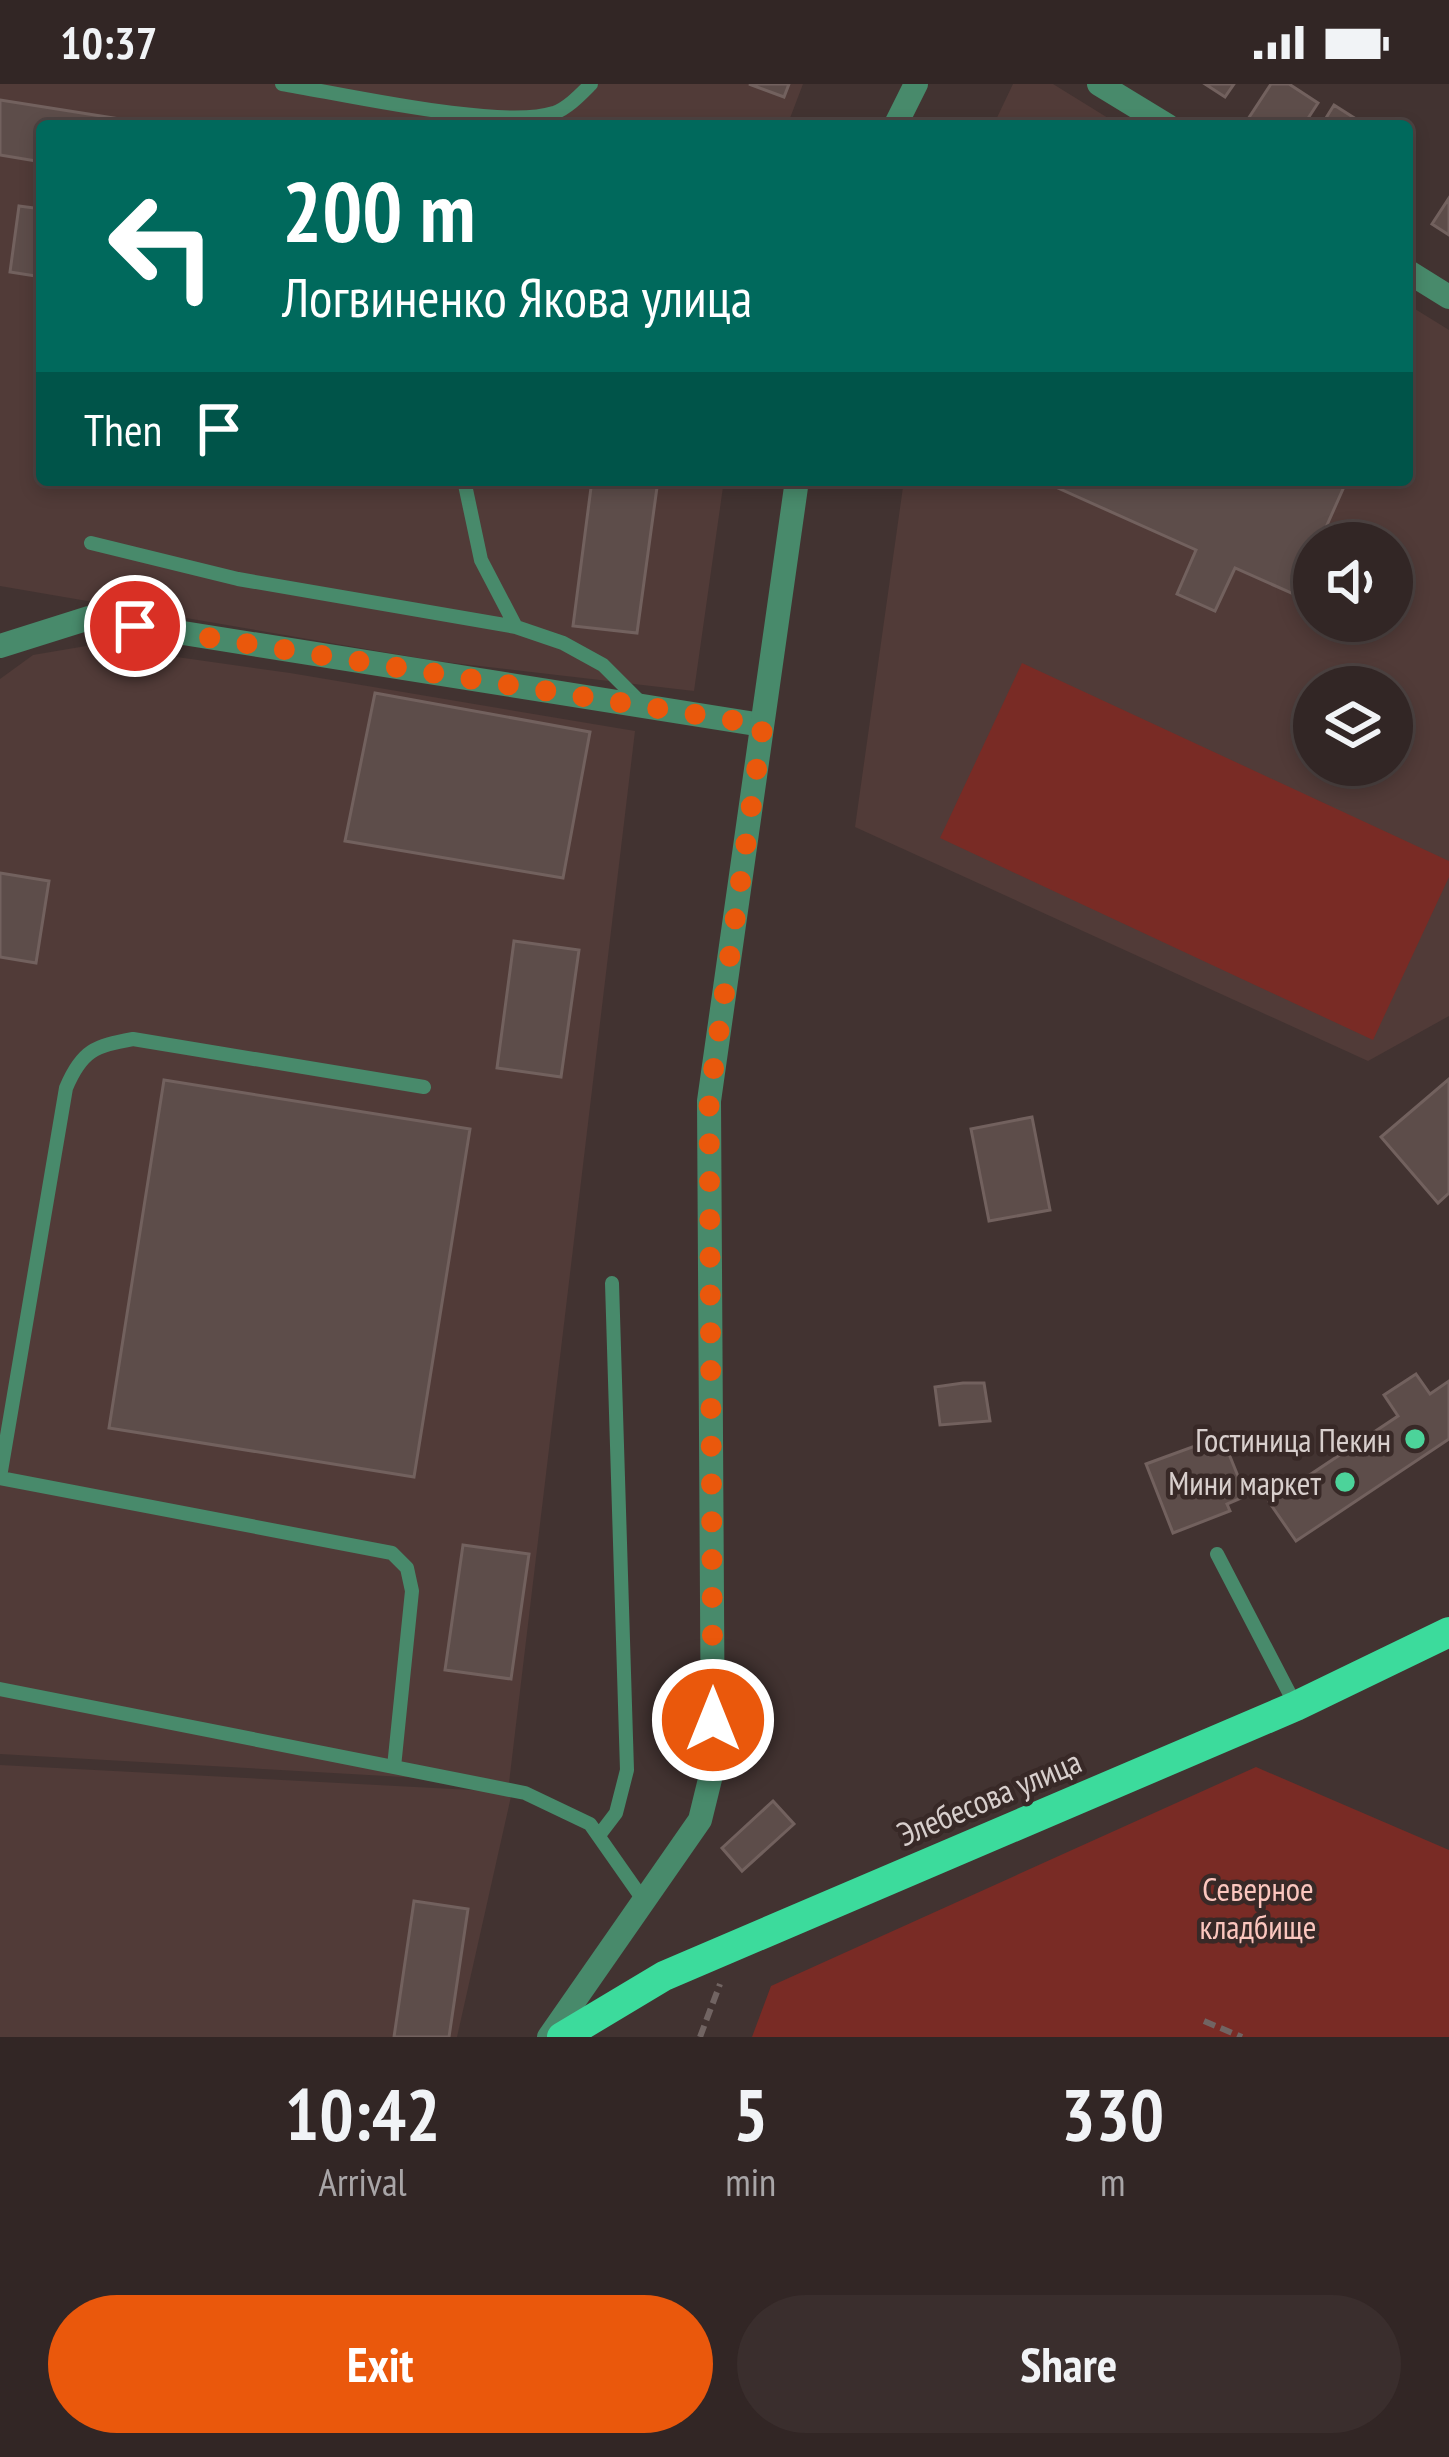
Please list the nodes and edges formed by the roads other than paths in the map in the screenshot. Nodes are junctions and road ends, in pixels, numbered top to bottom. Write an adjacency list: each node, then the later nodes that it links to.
1 (282, 84): 2 (lane)
2 (591, 84)
3 (916, 84): 5 (street)
4 (1099, 84): 6 (street)
5 (899, 120)
6 (1158, 120)
7 (1413, 275): 8 (street)
8 (1449, 297)
9 (465, 486): 12 (lane)
10 (796, 486): 15 (street)
11 (91, 543): 12 (lane)
12 (516, 627): 14 (lane)
13 (0, 646): 14 (street)
14 (645, 706): 15 (street)
15 (763, 725): 25 (street)
16 (424, 1087): 18 (lane)
17 (612, 1283): 24 (lane)
18 (0, 1477): 23 (lane)
19 (1217, 1553): 22 (lane)
20 (1449, 1632): 22 (main road, Элебесова улица)
21 (0, 1689): 23 (lane)
22 (1296, 1706): 27 (main road, Элебесова улица)
23 (394, 1767): 24 (lane)
24 (600, 1834): 25 (lane)
25 (644, 1901): 26 (street)
26 (549, 2037)
27 (562, 2037)

